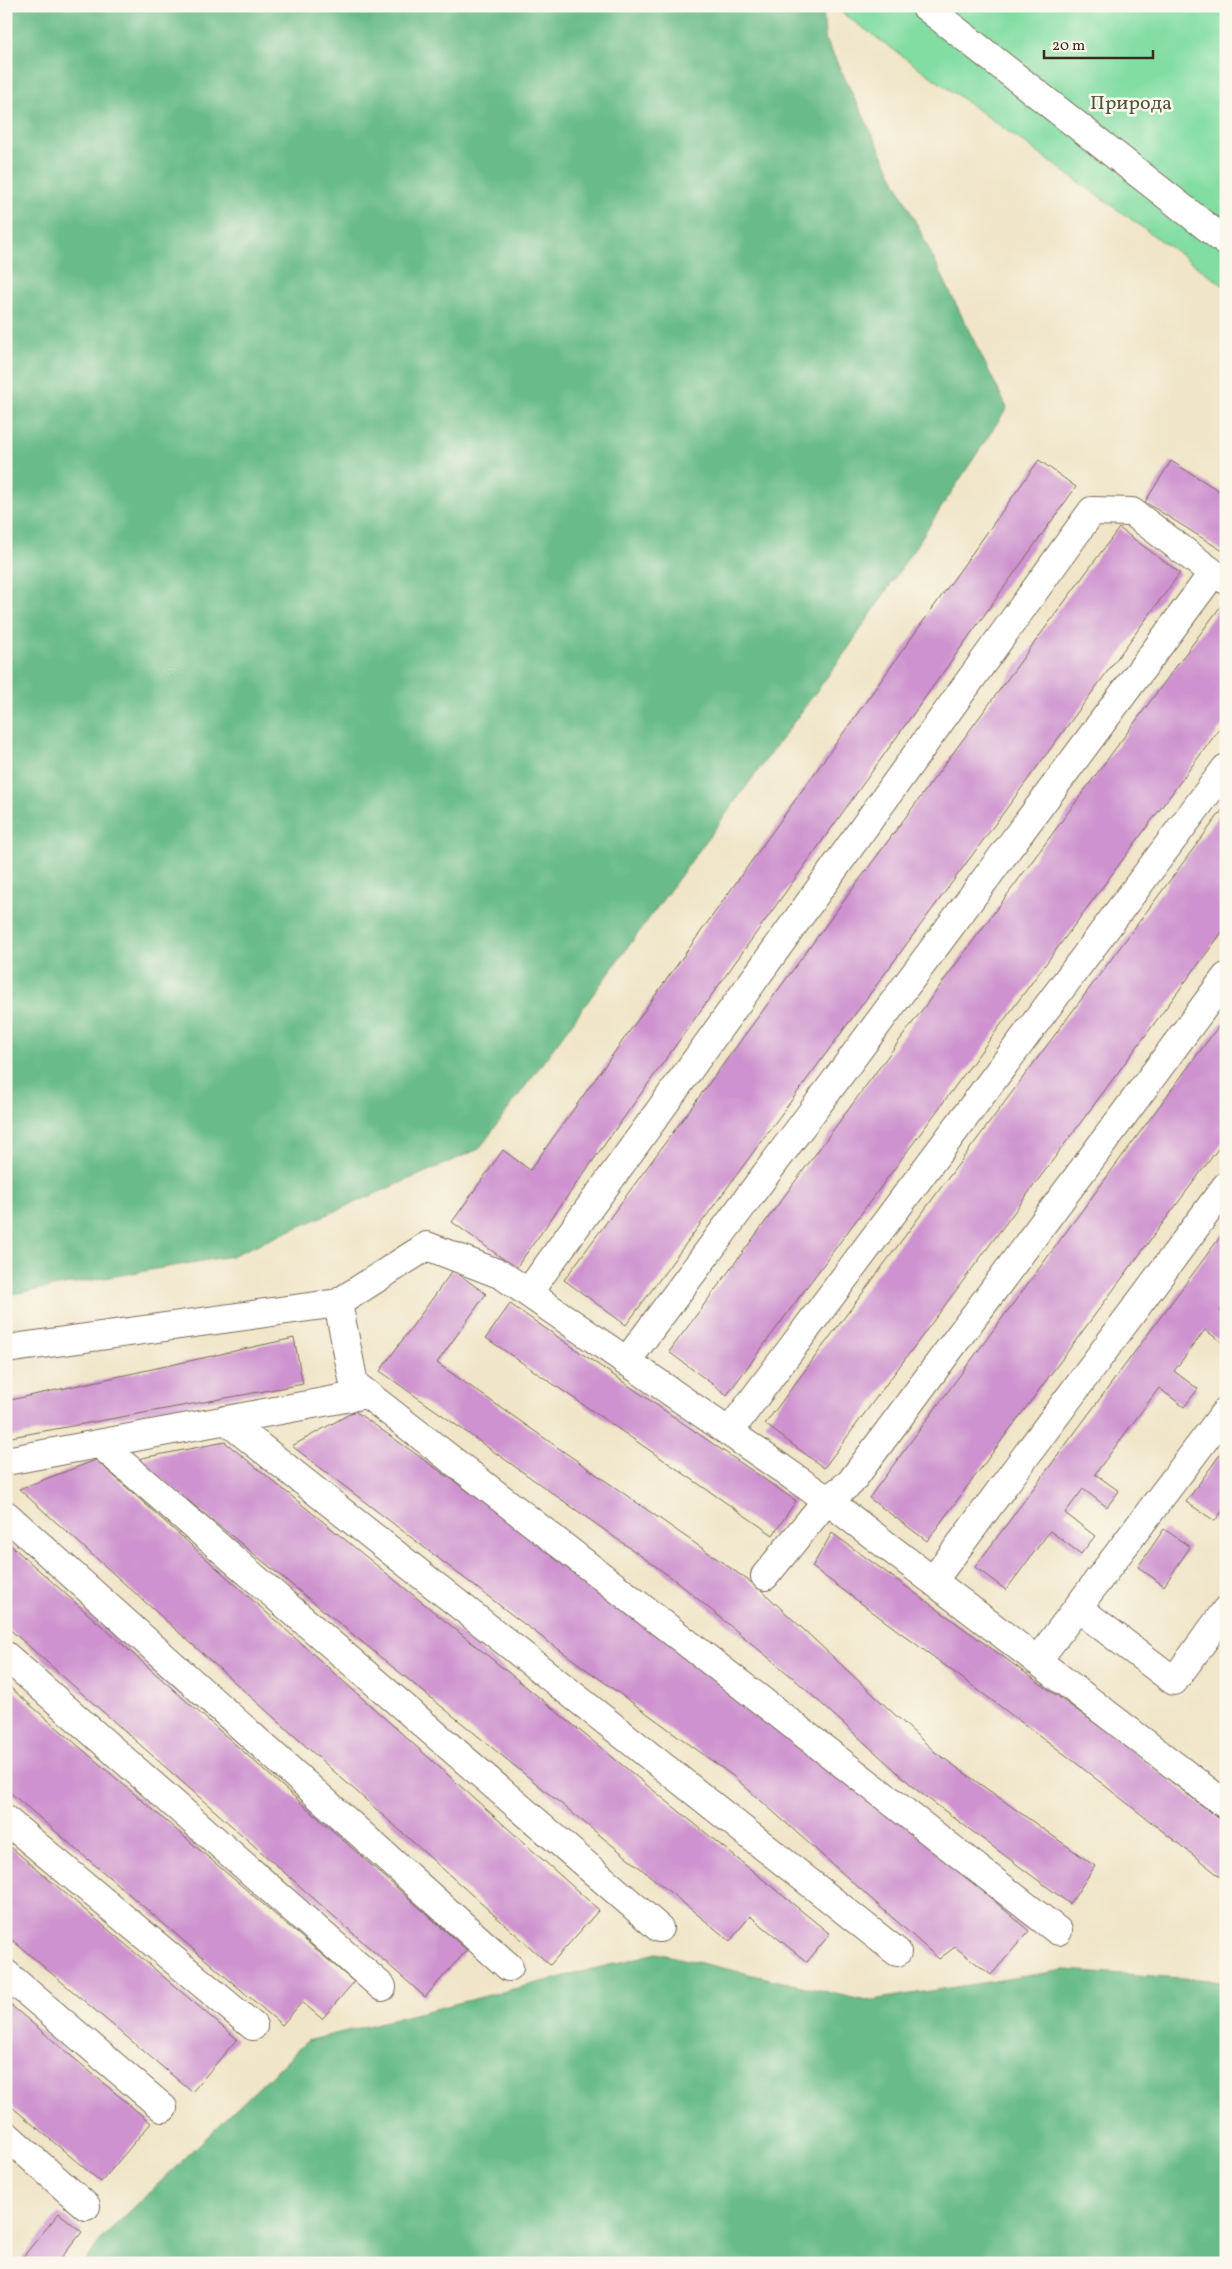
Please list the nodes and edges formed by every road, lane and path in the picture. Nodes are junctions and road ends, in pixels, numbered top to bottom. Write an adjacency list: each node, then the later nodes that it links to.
1 (925, 6): 2 (lane)
2 (1226, 242)
3 (1219, 576): 7 (lane); 10 (lane)
4 (1226, 768): 14 (lane)
5 (1226, 977): 17 (lane)
6 (1226, 1186): 20 (lane)
7 (528, 1293): 8 (lane); 10 (lane)
8 (338, 1303): 9 (lane); 11 (lane)
9 (6, 1349)
10 (626, 1362): 14 (lane)
11 (367, 1394): 13 (lane); 28 (lane)
12 (1226, 1411): 21 (lane)
13 (226, 1420): 15 (lane); 29 (lane)
14 (729, 1432): 17 (lane)
15 (100, 1444): 16 (lane); 27 (lane)
16 (6, 1461)
17 (827, 1500): 19 (lane); 20 (lane)
18 (6, 1515): 30 (lane)
19 (765, 1576)
20 (933, 1581): 24 (lane)
21 (1078, 1608): 22 (lane); 24 (lane)
22 (1226, 1610)
23 (6, 1656): 32 (lane)
24 (1038, 1661): 25 (lane)
25 (1226, 1805)
26 (6, 1820): 33 (lane)
27 (660, 1928)
28 (1058, 1931)
29 (897, 1952)
30 (509, 1967)
31 (6, 1974): 34 (lane)
32 (382, 1986)
33 (253, 2026)
34 (162, 2108)
35 (6, 2135): 36 (lane)
36 (86, 2206)

